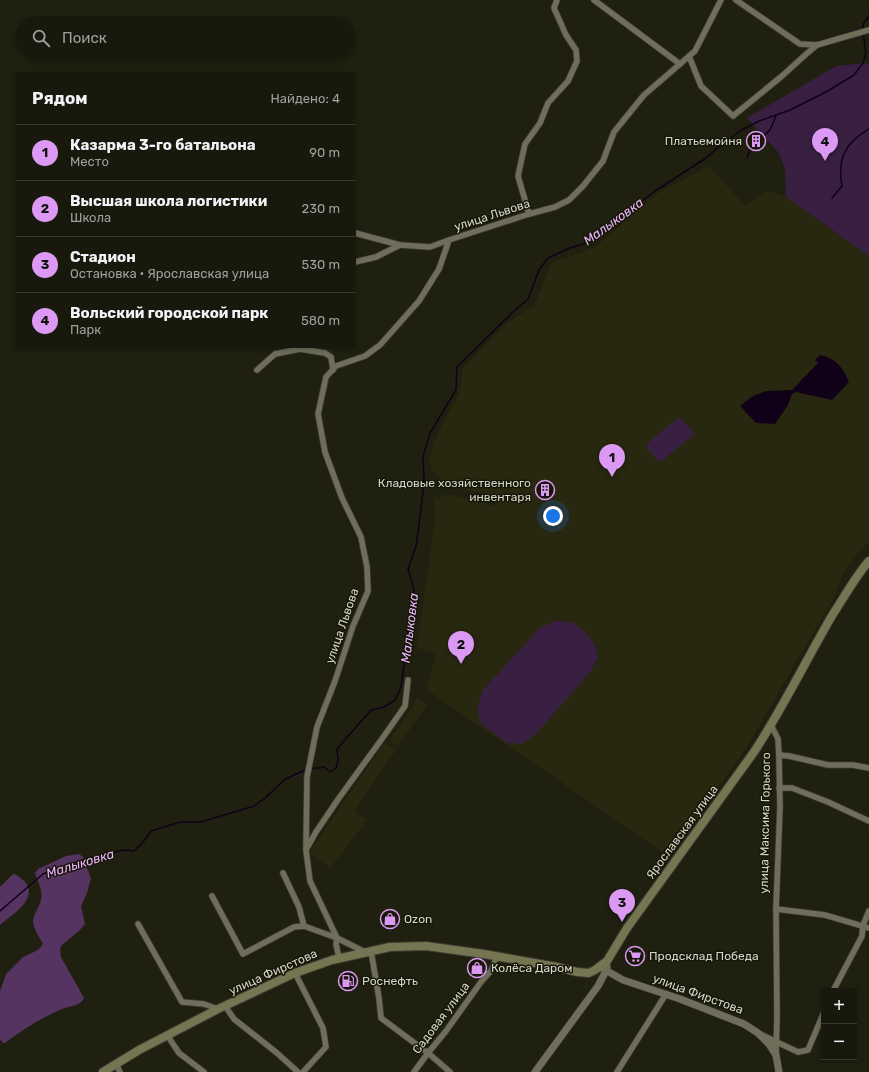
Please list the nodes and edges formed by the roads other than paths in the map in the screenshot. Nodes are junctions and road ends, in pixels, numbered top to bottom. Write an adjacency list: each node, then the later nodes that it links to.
1 (557, 0): 9 (street)
2 (594, 0): 8 (street)
3 (721, 0): 7 (street, улица Львова)
4 (736, 0): 6 (street)
5 (869, 30): 6 (street)
6 (817, 45): 7 (street)
7 (689, 56): 8 (street, улица Львова)
8 (680, 64): 9 (street, улица Львова)
9 (529, 214): 11 (street, улица Львова)
10 (356, 234): 12 (street)
11 (449, 240): 12 (street); 15 (street, улица Львова)
12 (400, 245): 13 (street)
13 (356, 262)
14 (257, 370): 15 (street)
15 (333, 370): 23 (street, улица Львова)
16 (869, 561): 18 (main road)
17 (408, 680): 23 (street)
18 (771, 725): 19 (street, улица Максима Горького); 35 (main road, Ярославская улица)
19 (779, 755): 20 (street); 21 (street, улица Максима Горького)
20 (869, 768)
21 (779, 788): 22 (street); 26 (street, улица Максима Горького)
22 (869, 821)
23 (306, 850): 31 (street, улица Львова)
24 (283, 873): 29 (street)
25 (212, 896): 29 (street)
26 (776, 909): 30 (street); 44 (street, улица Максима Горького)
27 (869, 912): 30 (street)
28 (138, 924): 40 (street)
29 (304, 926): 31 (street)
30 (866, 927): 38 (street)
31 (337, 938): 32 (street); 34 (street, улица Львова)
32 (369, 952): 33 (main road, улица Фирстова); 34 (main road, улица Фирстова); 45 (street)
33 (497, 956): 36 (main road, улица Фирстова); 45 (street, Садовая улица)
34 (339, 958): 37 (main road, улица Фирстова)
35 (607, 961): 36 (main road, улица Фирстова)
36 (603, 969): 39 (street, улица Фирстова); 55 (street)
37 (295, 973): 40 (main road, улица Фирстова); 52 (street)
38 (835, 988)
39 (666, 994): 42 (street, улица Фирстова); 56 (street)
40 (221, 1008): 43 (main road, улица Фирстова); 51 (street)
41 (821, 1019): 44 (street)
42 (758, 1033): 44 (street); 46 (street, улица Фирстова)
43 (168, 1035): 47 (main road, улица Фирстова); 50 (street)
44 (776, 1041): 46 (street, улица Максима Горького)
45 (428, 1053): 53 (street, Садовая улица); 54 (street)
46 (776, 1055): 57 (street)
47 (116, 1064): 48 (main road, улица Фирстова); 49 (street)
48 (103, 1072)
49 (120, 1072)
50 (204, 1072)
51 (298, 1072)
52 (303, 1072)
53 (414, 1072)
54 (450, 1072)
55 (536, 1072)
56 (617, 1072)
57 (778, 1072)

